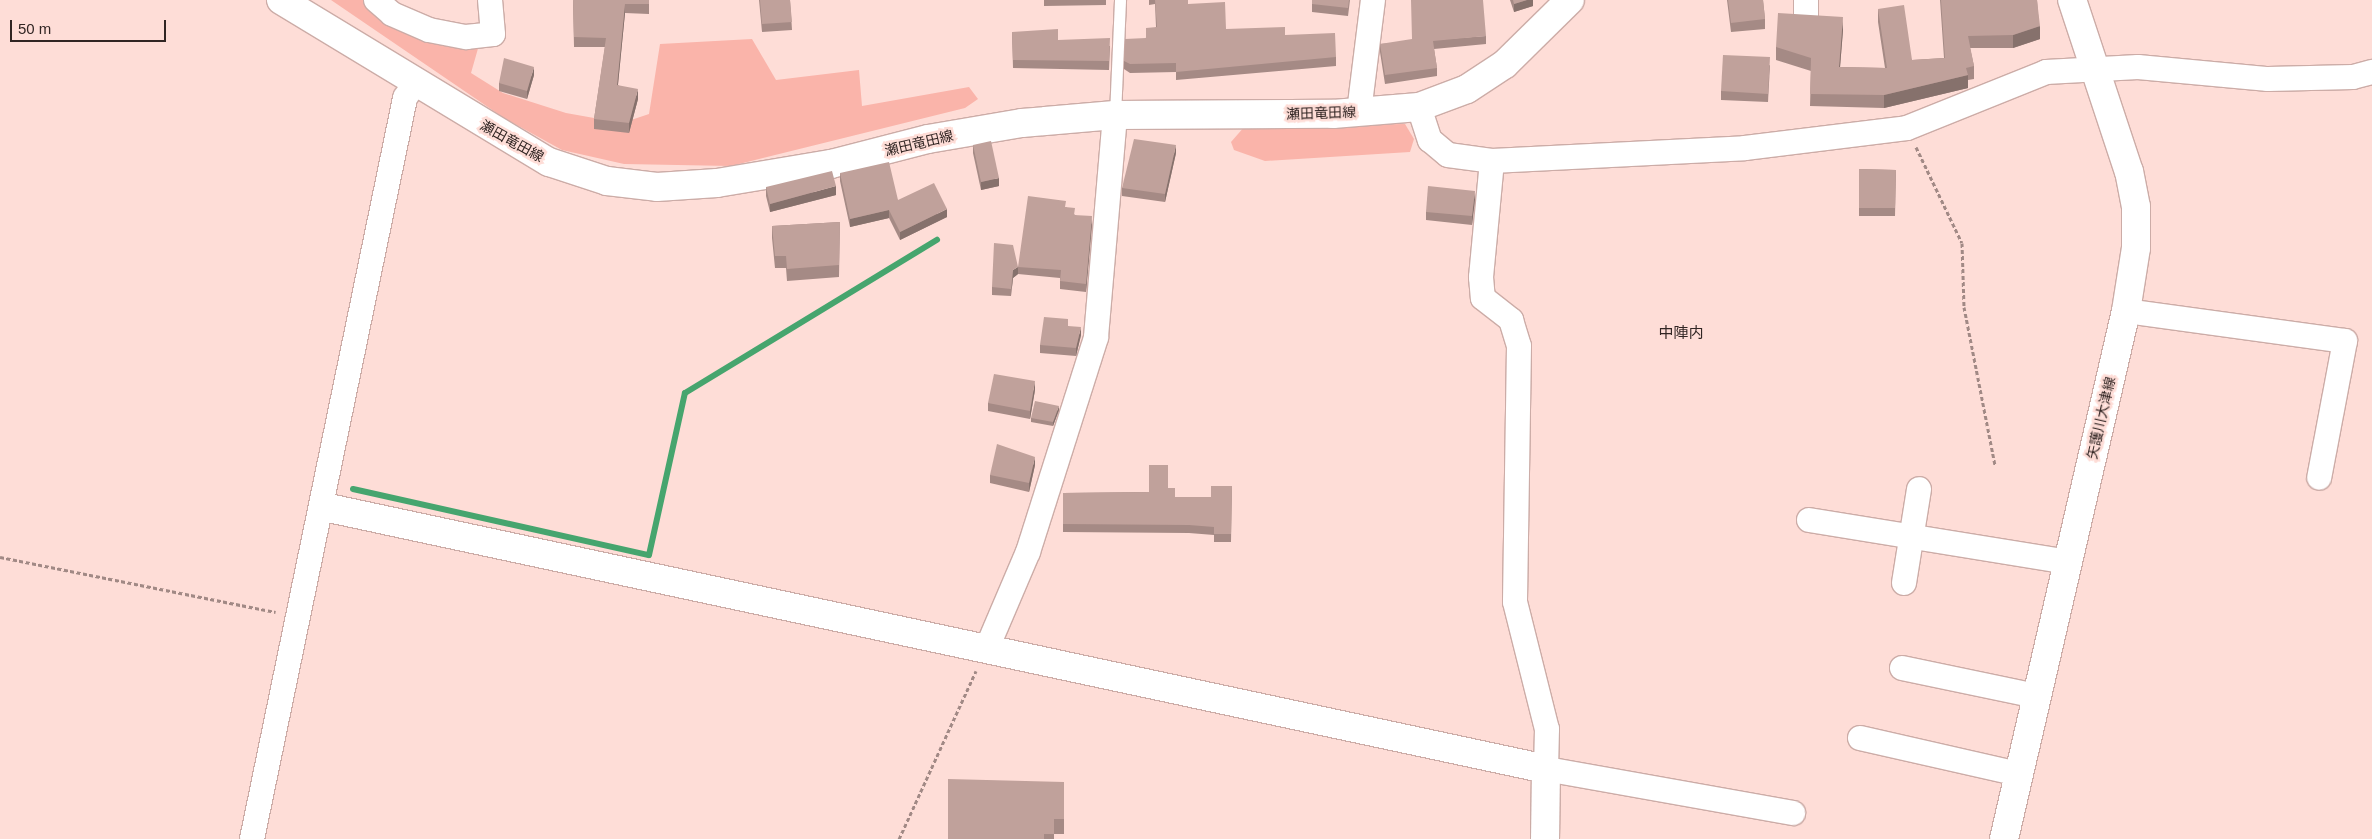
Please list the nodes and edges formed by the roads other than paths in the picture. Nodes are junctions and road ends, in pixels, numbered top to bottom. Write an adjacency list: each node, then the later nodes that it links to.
1 (376, 0): 2 (street)
2 (490, 0)
3 (1120, 0): 13 (lane)
4 (1373, 0): 12 (street)
5 (1570, 0): 11 (main road, 瀬田竜田線)
6 (2072, 0): 8 (main road, 矢護川大津線)
7 (296, 3): 10 (main road, 瀬田竜田線)
8 (2092, 68): 9 (street); 14 (street); 15 (main road, 矢護川大津線)
9 (2372, 72)
10 (415, 83): 13 (main road, 瀬田竜田線); 18 (street)
11 (1419, 107): 12 (main road, 瀬田竜田線); 14 (street)
12 (1359, 112): 13 (main road, 瀬田竜田線)
13 (1115, 115): 23 (street)
14 (1492, 161): 27 (street)
15 (2126, 311): 16 (street); 21 (main road, 矢護川大津線)
16 (2320, 478)
17 (1919, 489): 20 (street)
18 (324, 507): 23 (main road); 30 (street)
19 (1809, 520): 20 (street)
20 (1909, 535): 21 (street); 22 (street)
21 (2068, 562): 25 (main road, 矢護川大津線)
22 (1904, 583)
23 (987, 648): 27 (main road)
24 (1902, 668): 25 (street)
25 (2036, 696): 28 (main road, 矢護川大津線)
26 (1860, 738): 28 (street)
27 (1546, 769): 29 (street); 31 (main road)
28 (2018, 774): 32 (main road, 矢護川大津線)
29 (1793, 813)
30 (252, 839)
31 (1545, 839)
32 (2004, 839)

